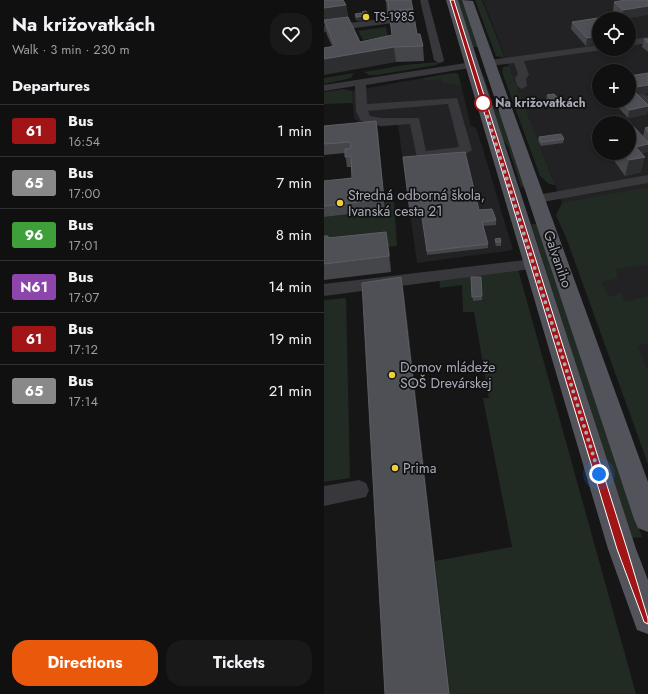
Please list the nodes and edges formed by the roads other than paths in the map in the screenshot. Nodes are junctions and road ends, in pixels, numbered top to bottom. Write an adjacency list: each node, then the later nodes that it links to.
1 (424, 0): 9 (street)
2 (452, 0): 12 (main road, Galvaniho)
3 (467, 0): 11 (main road, Galvaniho)
4 (390, 21): 5 (street)
5 (324, 29)
6 (648, 40): 7 (street)
7 (636, 42)
8 (592, 49): 10 (street)
9 (439, 60)
10 (518, 60): 11 (street); 14 (street)
11 (490, 63): 12 (main road); 18 (main road, Galvaniho)
12 (472, 65): 13 (street); 19 (main road, Galvaniho)
13 (361, 78): 15 (street); 16 (street)
14 (522, 86)
15 (324, 88)
16 (362, 108): 16 (street)
17 (648, 179): 18 (street)
18 (537, 198): 19 (main road); 24 (main road, Galvaniho)
19 (515, 203): 20 (main road, Galvaniho)
20 (534, 264): 21 (street); 25 (main road, Galvaniho)
21 (324, 290)
22 (359, 490): 23 (street)
23 (324, 496)
24 (648, 519)
25 (648, 619)

